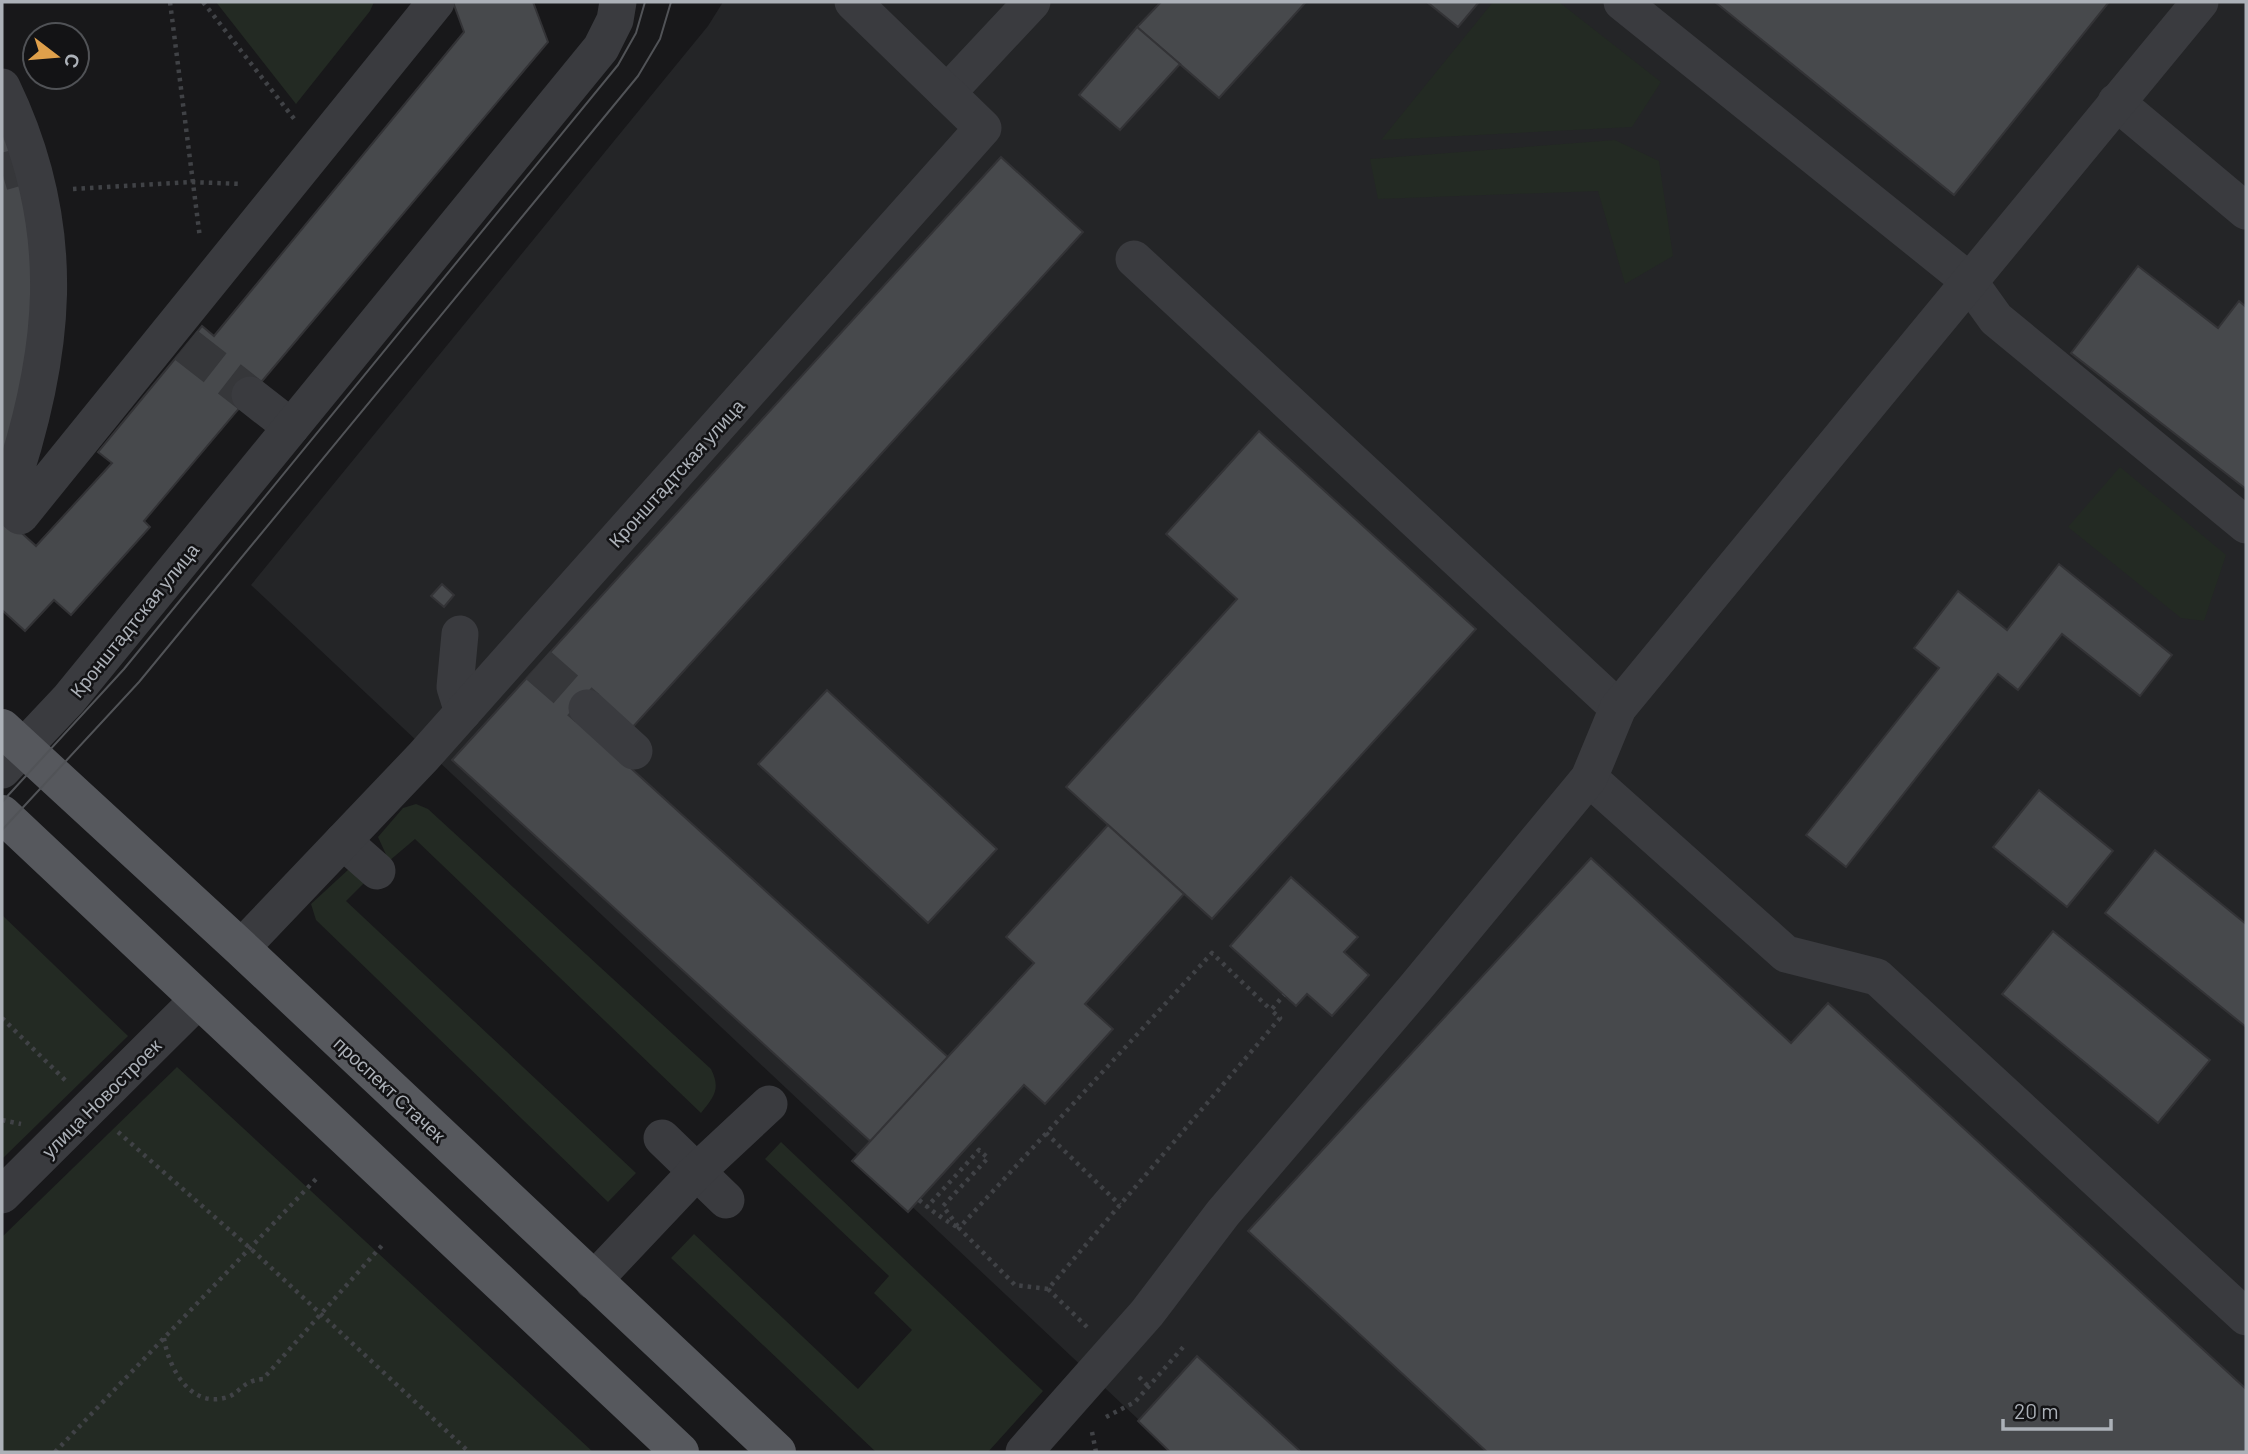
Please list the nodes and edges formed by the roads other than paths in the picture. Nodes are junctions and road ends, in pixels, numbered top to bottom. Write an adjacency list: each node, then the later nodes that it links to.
1 (436, 2): 7 (street)
2 (618, 2): 14 (street, Кронштадтская улица)
3 (853, 2): 8 (street, Кронштадтская улица)
4 (1032, 2): 8 (street)
5 (1622, 2): 12 (street)
6 (2200, 2): 9 (street)
7 (2, 87)
8 (947, 93): 19 (street, Кронштадтская улица)
9 (2116, 102): 10 (street); 12 (street)
10 (2246, 211)
11 (1134, 259): 18 (street)
12 (1968, 280): 15 (street); 18 (street)
13 (250, 395): 14 (street)
14 (290, 427): 20 (street, Кронштадтская улица)
15 (2246, 525)
16 (460, 634): 19 (street)
17 (587, 708): 21 (street)
18 (1618, 708): 22 (street)
19 (463, 712): 24 (street, Кронштадтская улица)
20 (9, 749): 26 (main road, проспект Стачек)
21 (634, 751)
22 (1589, 778): 34 (street); 37 (street)
23 (2, 814): 27 (main road)
24 (343, 841): 25 (street); 26 (street, Кронштадтская улица)
25 (377, 871)
26 (241, 948): 33 (main road, проспект Стачек)
27 (199, 999): 31 (street, улица Новостроек); 35 (main road)
28 (769, 1104): 30 (street)
29 (662, 1138): 30 (street)
30 (695, 1173): 32 (street); 33 (street)
31 (2, 1195)
32 (726, 1200)
33 (593, 1281): 36 (main road, проспект Стачек)
34 (2246, 1317)
35 (680, 1452)
36 (777, 1452)
37 (1024, 1452)

